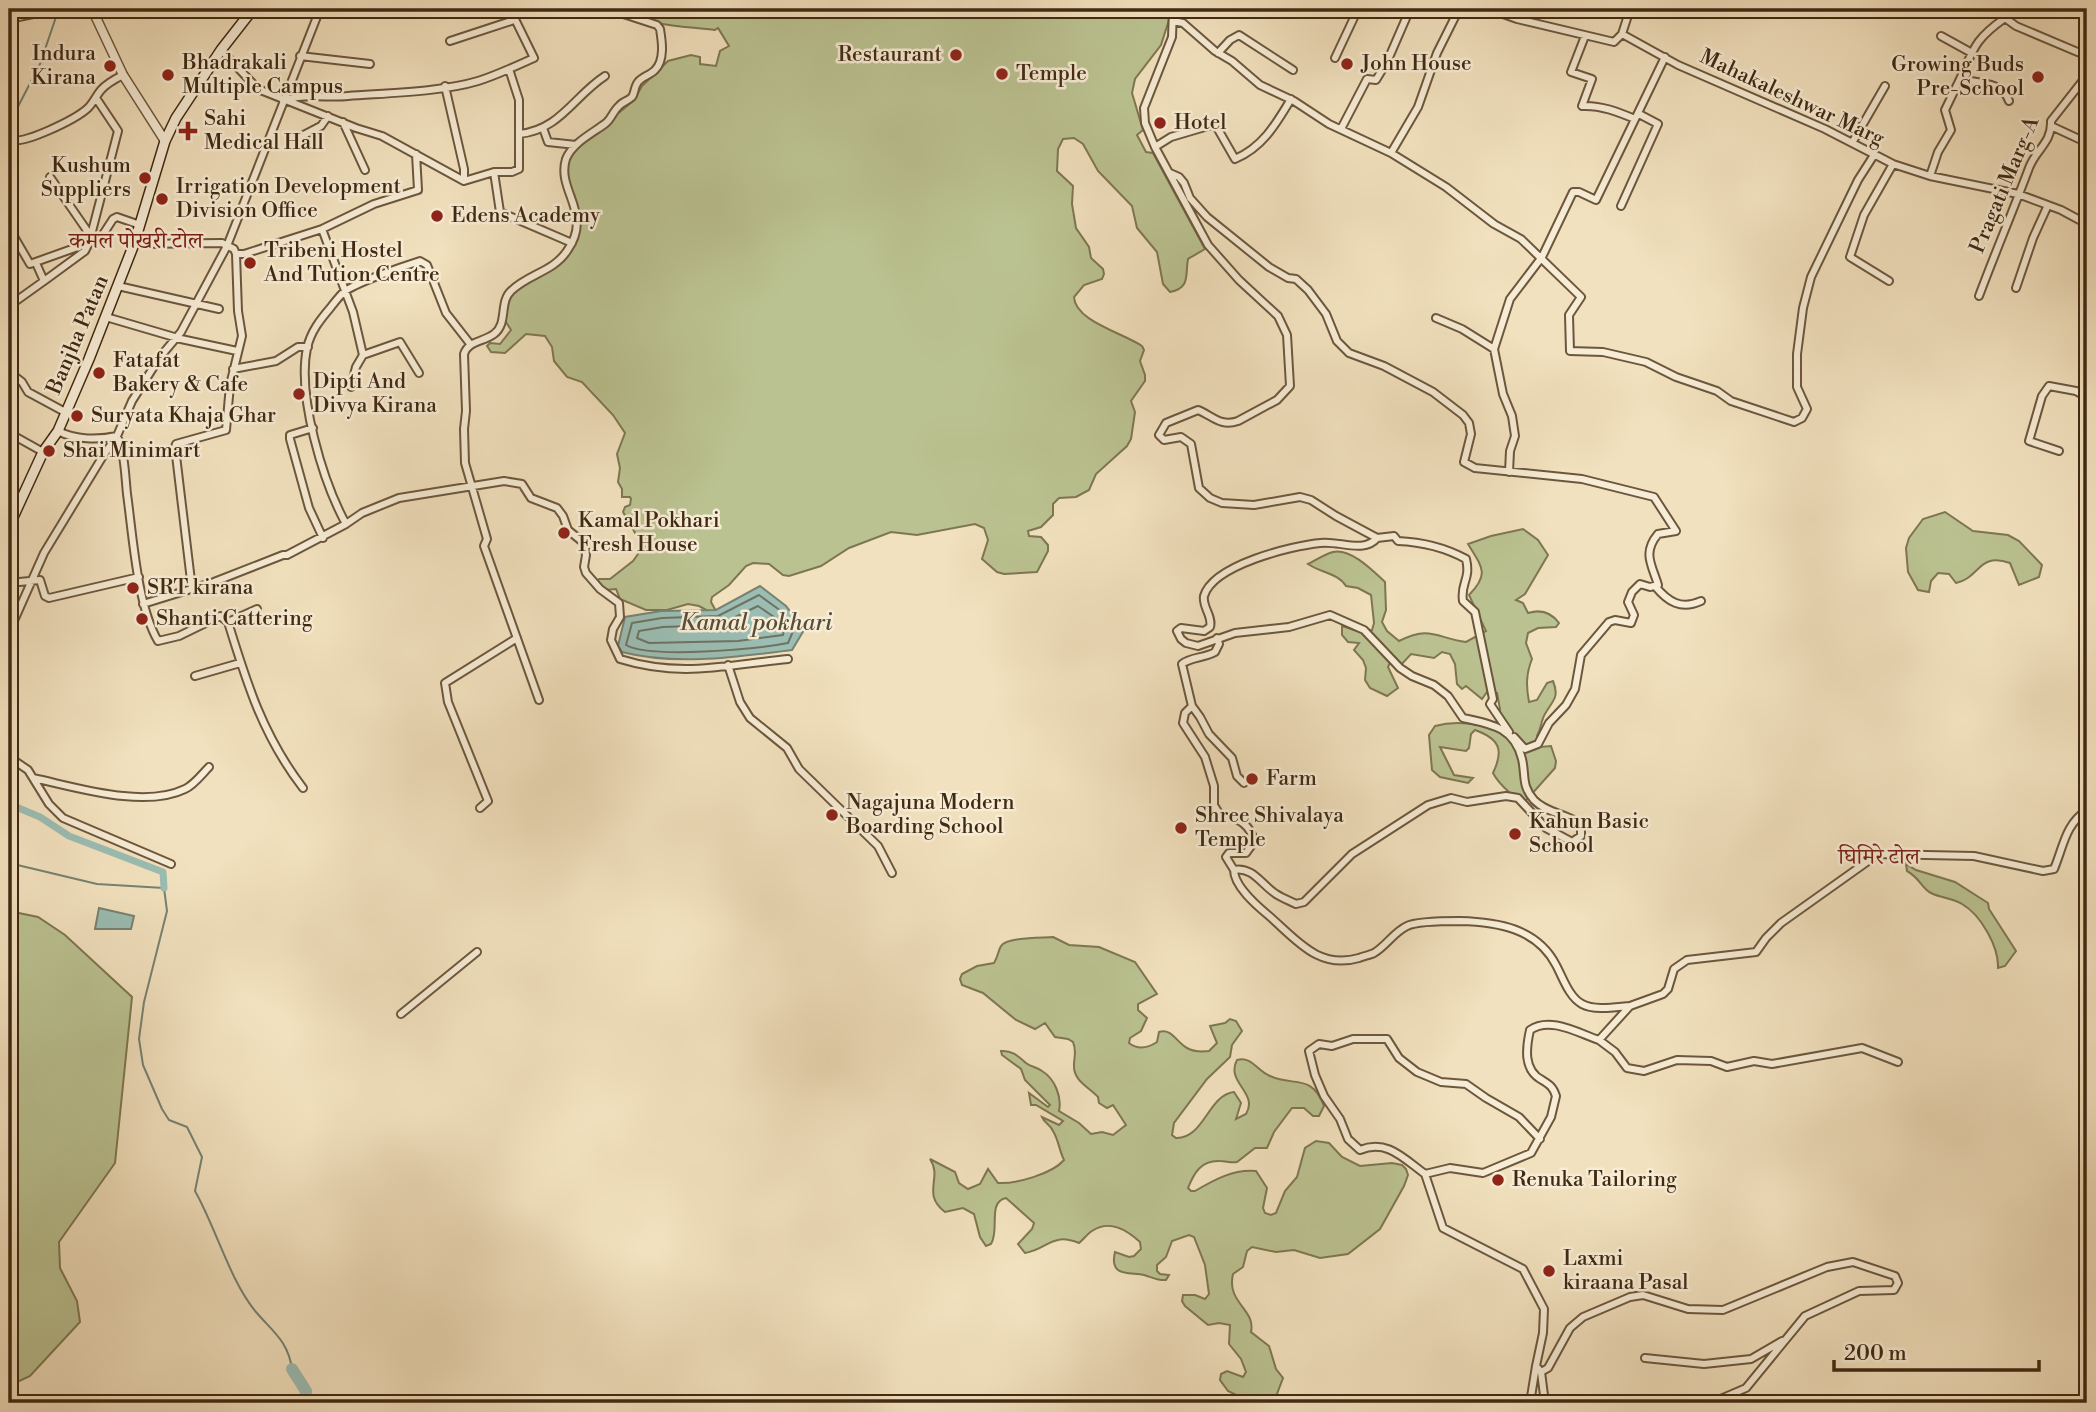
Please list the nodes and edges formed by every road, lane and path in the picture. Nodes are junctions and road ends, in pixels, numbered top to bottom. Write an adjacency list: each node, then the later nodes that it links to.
1 (92, 9): 37 (street)
2 (253, 9): 27 (main road, Banjha Patan)
3 (320, 9): 30 (street)
4 (401, 9): 5 (street)
5 (437, 9)
6 (510, 9): 20 (street)
7 (608, 9): 58 (street)
8 (1173, 9): 21 (street)
9 (1358, 9): 33 (street)
10 (1410, 9): 51 (street)
11 (1459, 9): 60 (street)
12 (1489, 9): 24 (street)
13 (1630, 9): 23 (street)
14 (1991, 9): 18 (street)
15 (2010, 9): 18 (street)
16 (2077, 9): 22 (street)
17 (56, 13): 19 (street)
18 (2004, 18): 28 (street); 32 (street)
19 (9, 19)
20 (514, 20): 26 (street); 35 (street)
21 (1173, 21): 29 (street); 59 (street)
22 (2087, 21)
23 (1622, 34): 24 (street); 31 (street, Mahakaleshwar Marg)
24 (1585, 36): 47 (street)
25 (1941, 36): 28 (street)
26 (450, 41)
27 (221, 50): 44 (street); 56 (main road, Banjha Patan)
28 (1970, 52): 39 (street)
29 (1218, 53): 36 (street); 43 (street)
30 (300, 56): 34 (street); 44 (street)
31 (1665, 57): 47 (street); 57 (street, Mahakaleshwar Marg)
32 (2087, 57): 49 (street, Pragati Marg-A)
33 (1335, 58)
34 (370, 64)
35 (509, 69): 40 (street); 52 (street)
36 (1293, 69)
37 (123, 75): 42 (street); 56 (street)
38 (605, 76): 50 (street)
39 (1960, 79): 45 (street); 67 (street)
40 (445, 86): 44 (street); 69 (street)
41 (1885, 86): 57 (street)
42 (96, 97): 55 (street); 77 (street)
43 (1291, 99): 51 (street); 59 (street)
44 (283, 101): 46 (street); 80 (street)
45 (2009, 101)
46 (328, 116): 48 (street); 53 (street)
47 (1637, 116): 72 (street); 82 (street)
48 (343, 122): 61 (street); 64 (street)
49 (2051, 126): 54 (street); 70 (street, Pragati Marg-A)
50 (544, 128): 52 (street); 58 (street)
51 (1341, 129): 60 (street)
52 (519, 134): 65 (street)
53 (298, 138)
54 (2079, 139)
55 (9, 140)
56 (165, 141): 74 (main road, Banjha Patan)
57 (1852, 143): 62 (street, Mahakaleshwar Marg)
58 (576, 145): 78 (street)
59 (1155, 147): 66 (street)
60 (1391, 153): 82 (street)
61 (416, 154): 69 (street); 76 (street)
62 (1874, 155): 63 (street, Mahakaleshwar Marg); 82 (street)
63 (1893, 164): 67 (street, Mahakaleshwar Marg); 85 (street)
64 (365, 170)
65 (494, 172): 69 (street); 78 (street)
66 (1168, 172): 113 (street); 118 (street)
67 (1930, 176): 70 (street, Mahakaleshwar Marg)
68 (50, 177): 77 (street)
69 (464, 181)
70 (2018, 194): 71 (street, Mahakaleshwar Marg); 89 (street, Pragati Marg-A)
71 (2048, 205): 73 (street, Mahakaleshwar Marg); 87 (street)
72 (1621, 206)
73 (2087, 224)
74 (140, 225): 77 (street); 79 (main road, Banjha Patan)
75 (9, 228): 83 (street)
76 (322, 229): 81 (street); 88 (street)
77 (89, 243): 83 (street); 84 (street)
78 (572, 243): 96 (street)
79 (134, 244): 80 (street); 86 (main road, Banjha Patan)
80 (227, 246): 81 (street); 90 (street)
81 (236, 254): 99 (street)
82 (1542, 257): 98 (street)
83 (33, 263): 84 (street)
84 (44, 281): 91 (street)
85 (1889, 281)
86 (118, 285): 90 (street); 93 (main road, Banjha Patan)
87 (2016, 288)
88 (344, 292): 96 (street); 97 (street); 100 (street)
89 (1979, 296)
90 (195, 302): 92 (street); 95 (street)
91 (9, 306)
92 (219, 309)
93 (106, 317): 95 (street); 106 (main road, Banjha Patan)
94 (1436, 318): 98 (street)
95 (176, 337): 99 (street); 110 (street)
96 (471, 345): 114 (street)
97 (308, 347): 101 (street); 107 (street)
98 (1494, 349): 113 (street)
99 (237, 351): 101 (street)
100 (363, 355): 103 (street); 104 (street)
101 (233, 369): 123 (street)
102 (9, 372): 106 (street)
103 (419, 373)
104 (351, 387)
105 (2087, 397): 111 (street)
106 (65, 412): 108 (main road, Banjha Patan)
107 (313, 428): 115 (street); 117 (street)
108 (58, 431): 110 (street); 112 (main road, Banjha Patan)
109 (9, 433): 112 (street)
110 (117, 436): 119 (street); 120 (street)
111 (2059, 451)
112 (43, 452): 116 (main road, Banjha Patan)
113 (1509, 472): 122 (street)
114 (471, 486): 115 (street); 129 (street); 133 (street)
115 (346, 524): 117 (street)
116 (9, 526)
117 (323, 538): 123 (street)
118 (1377, 538): 130 (street); 135 (street)
119 (139, 577): 120 (street); 125 (street)
120 (32, 579): 121 (street); 128 (street)
121 (9, 583)
122 (1655, 586): 124 (street); 135 (street)
123 (192, 589): 125 (street)
124 (1701, 601)
125 (143, 604): 127 (street)
126 (257, 608): 127 (street)
127 (228, 622): 132 (street)
128 (9, 632)
129 (517, 638): 136 (street); 144 (street)
130 (1217, 638): 137 (street); 138 (street)
131 (788, 659): 133 (street)
132 (240, 663): 134 (street); 143 (street)
133 (728, 665): 148 (street)
134 (195, 676)
135 (1493, 699): 138 (street)
136 (540, 700)
137 (1192, 706): 142 (street); 147 (street)
138 (1510, 734): 147 (street)
139 (9, 757): 141 (street)
140 (209, 767): 141 (street)
141 (33, 778): 146 (street)
142 (1244, 783)
143 (303, 788)
144 (480, 808)
145 (2087, 810): 150 (street)
146 (171, 864)
147 (1234, 870): 150 (street)
148 (891, 873)
149 (477, 952): 151 (street)
150 (1630, 1006): 152 (street)
151 (401, 1014)
152 (1599, 1040): 153 (street); 154 (street)
153 (1898, 1062)
154 (1539, 1139): 155 (street); 155 (street)
155 (1425, 1174): 158 (street)
156 (1784, 1340): 157 (street); 159 (street); 162 (street)
157 (1645, 1358)
158 (1536, 1366): 159 (street); 160 (street)
159 (1541, 1372): 161 (street)
160 (1531, 1403)
161 (1545, 1403)
162 (1711, 1403)

